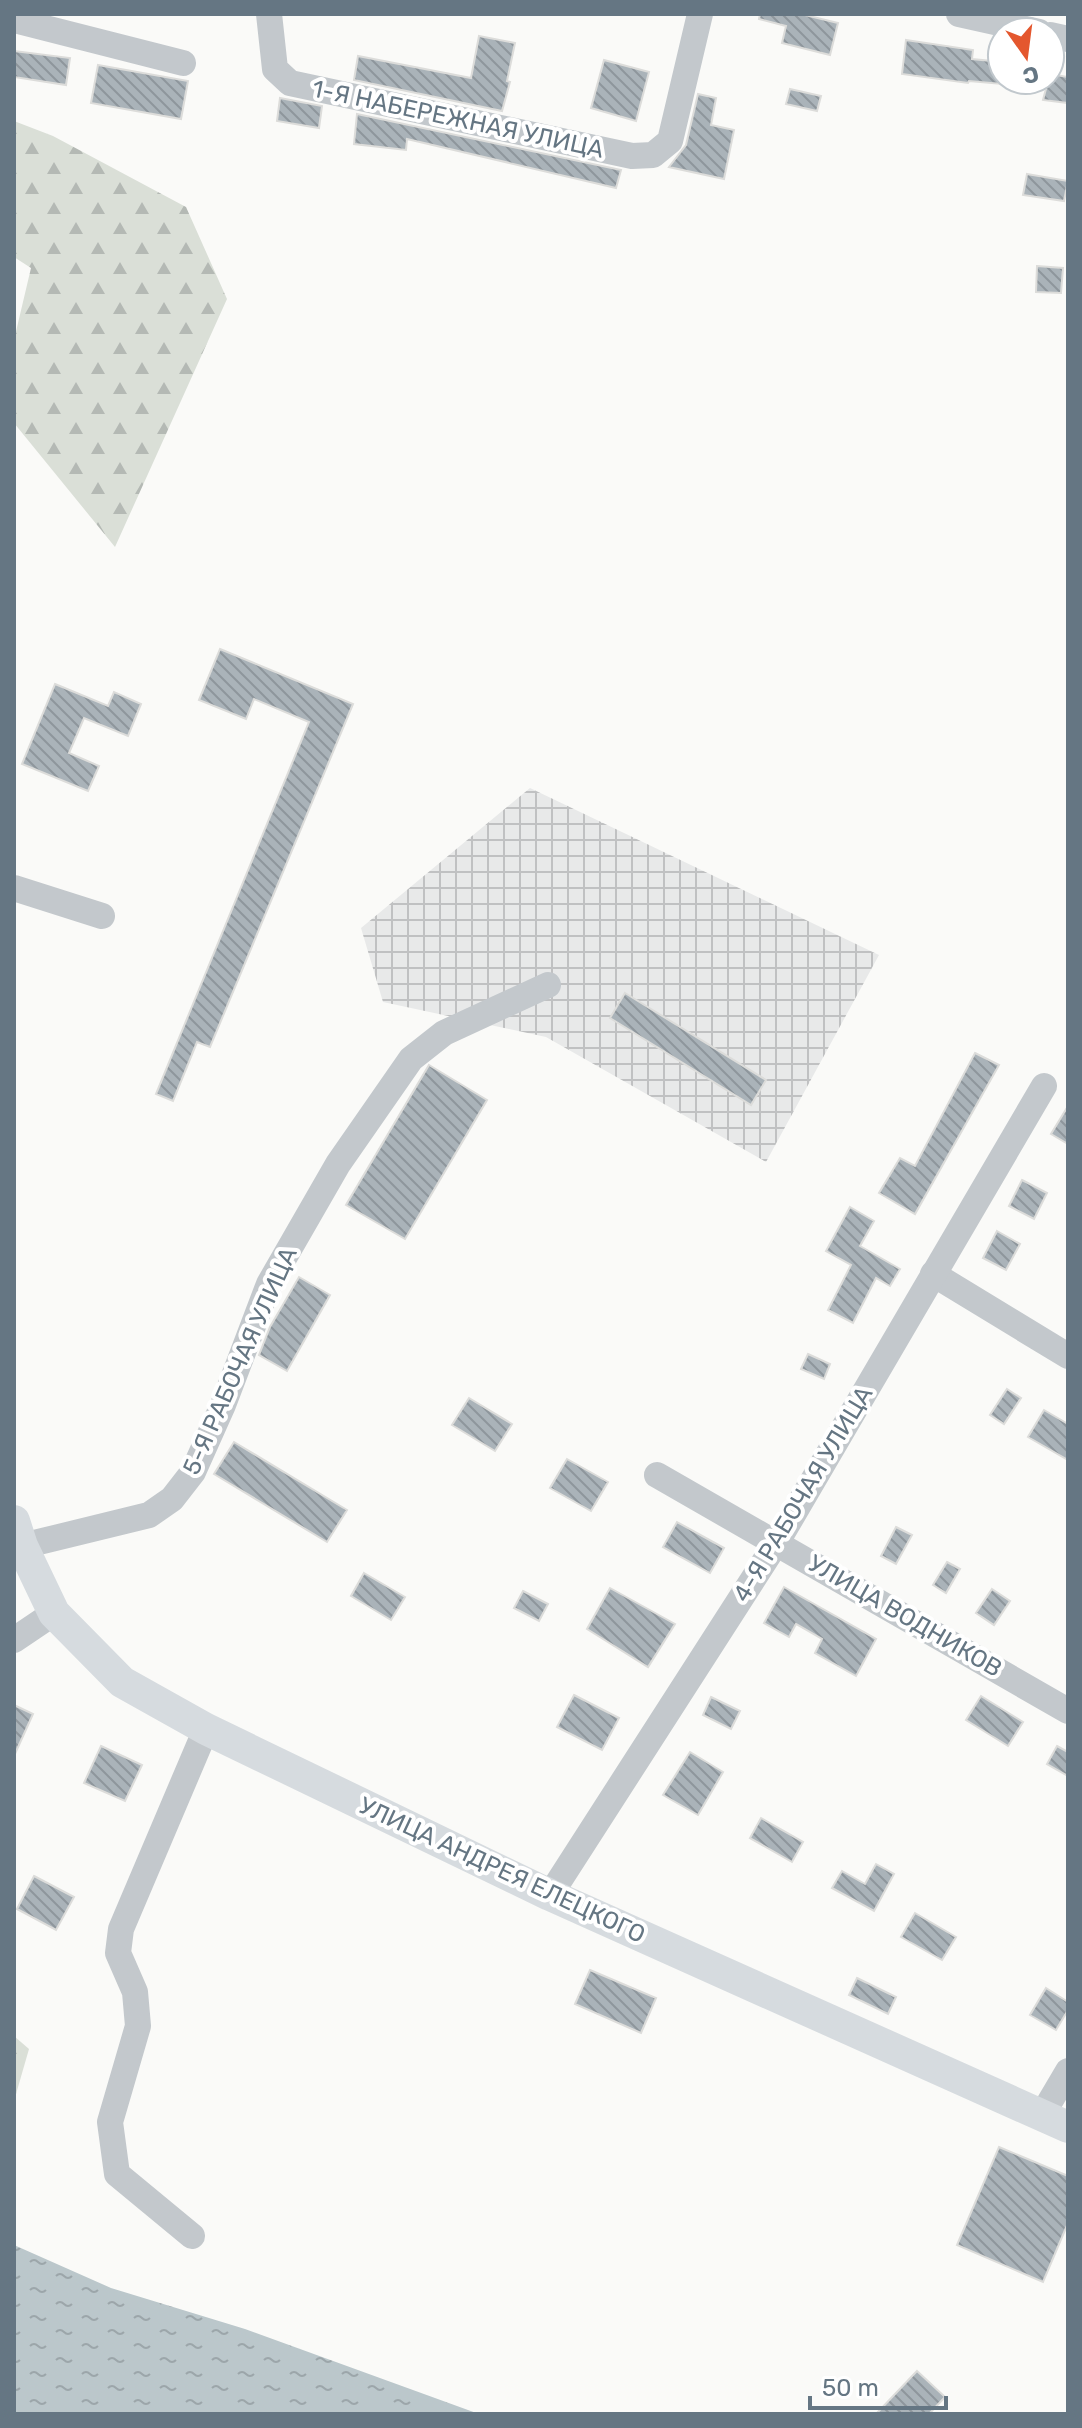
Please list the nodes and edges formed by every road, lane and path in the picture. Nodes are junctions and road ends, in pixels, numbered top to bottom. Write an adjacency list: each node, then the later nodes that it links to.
1 (269, 14): 2 (street, 1-Я НАБЕРЕЖНАЯ УЛИЦА)
2 (700, 14)
3 (959, 14): 5 (street)
4 (14, 20): 6 (street)
5 (986, 20)
6 (183, 63)
7 (14, 888): 8 (street)
8 (102, 916)
9 (548, 985): 14 (street, 5-Я РАБОЧАЯ УЛИЦА)
10 (1044, 1086): 11 (street, 4-Я РАБОЧАЯ УЛИЦА)
11 (933, 1274): 12 (street); 15 (street, 4-Я РАБОЧАЯ УЛИЦА)
12 (1068, 1356)
13 (657, 1475): 15 (street, УЛИЦА ВОДНИКОВ)
14 (18, 1534): 16 (main road, УЛИЦА АНДРЕЯ ЕЛЕЦКОГО)
15 (777, 1542): 18 (street, УЛИЦА ВОДНИКОВ); 20 (street, 4-Я РАБОЧАЯ УЛИЦА)
16 (54, 1613): 17 (street); 19 (main road, УЛИЦА АНДРЕЯ ЕЛЕЦКОГО)
17 (14, 1640)
18 (1068, 1711)
19 (206, 1729): 20 (main road, УЛИЦА АНДРЕЯ ЕЛЕЦКОГО); 23 (street)
20 (550, 1895): 22 (main road, УЛИЦА АНДРЕЯ ЕЛЕЦКОГО)
21 (1068, 2071): 22 (street)
22 (1055, 2121)
23 (192, 2236)

